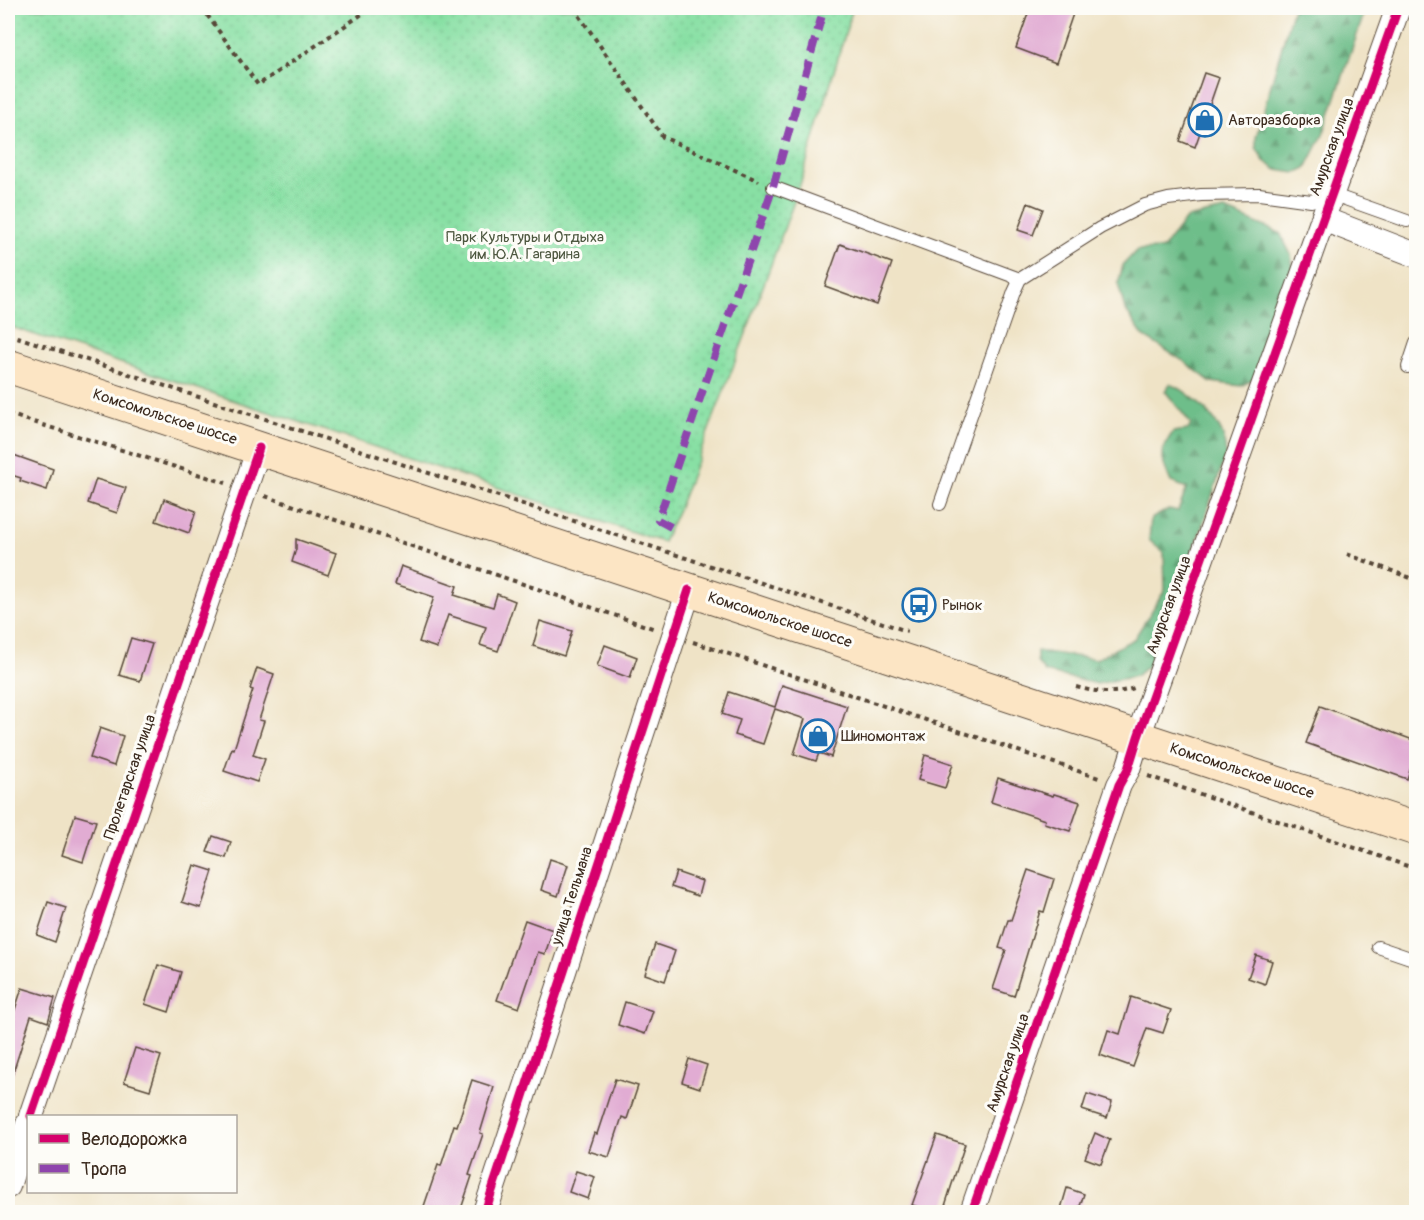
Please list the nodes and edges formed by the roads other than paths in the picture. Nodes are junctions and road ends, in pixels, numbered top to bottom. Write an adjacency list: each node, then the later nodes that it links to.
1 (1398, 8): 3 (street, Амурская улица)
2 (773, 188): 7 (lane)
3 (1331, 194): 4 (street, Амурская улица); 5 (lane); 7 (lane)
4 (1323, 219): 6 (street); 14 (street, Амурская улица)
5 (1407, 221)
6 (1416, 255)
7 (1020, 279): 12 (lane)
8 (1416, 343): 10 (lane)
9 (8, 366): 11 (main road, Комсомольское шоссе)
10 (1408, 367)
11 (259, 448): 13 (main road, Комсомольское шоссе); 18 (street, Пролетарская улица)
12 (940, 504)
13 (689, 590): 14 (main road, Комсомольское шоссе); 21 (street, улица Тельмана)
14 (1138, 737): 15 (main road, Комсомольское шоссе); 22 (street, Амурская улица)
15 (1416, 829)
16 (1378, 947): 17 (lane)
17 (1416, 960)
18 (31, 1115)
19 (27, 1127): 20 (street)
20 (8, 1186)
21 (485, 1212)
22 (972, 1212)

